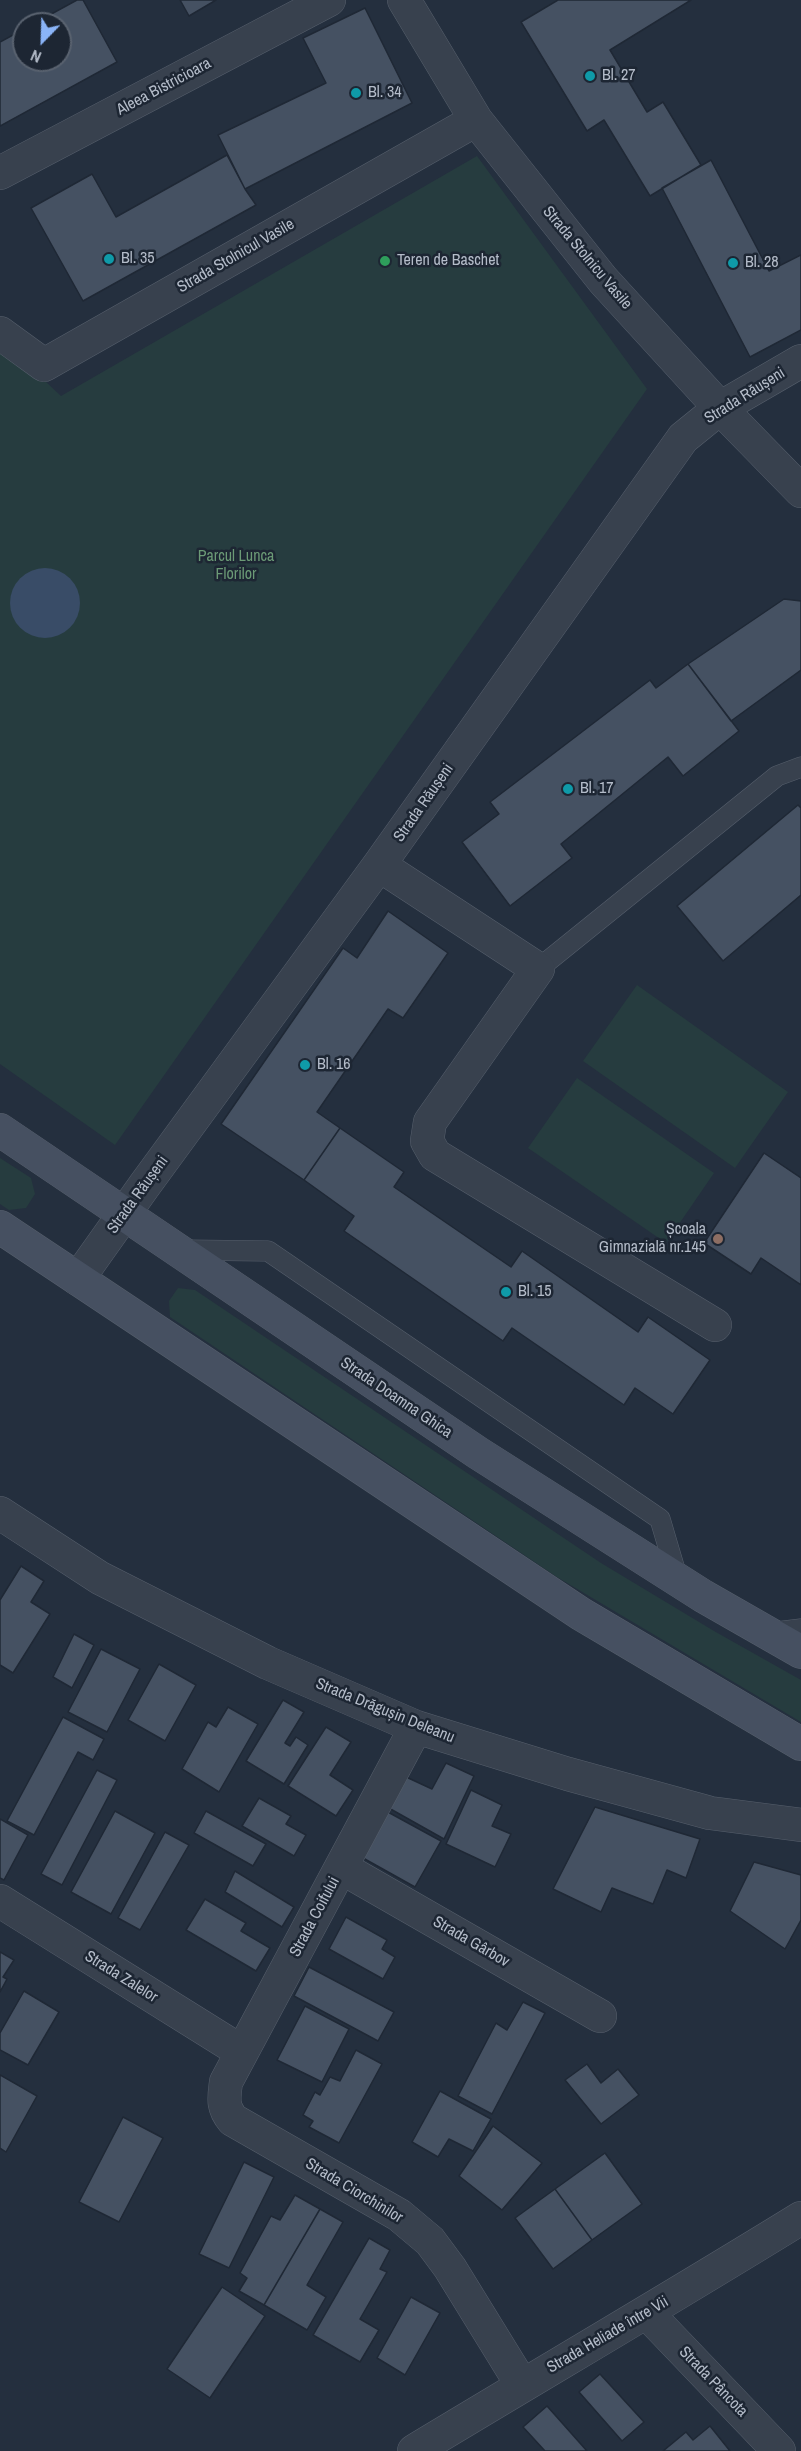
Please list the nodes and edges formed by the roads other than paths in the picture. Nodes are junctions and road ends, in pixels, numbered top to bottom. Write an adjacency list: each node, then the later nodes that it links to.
1 (328, 0): 4 (street, Aleea Bistricioara)
2 (404, 0): 3 (street, Strada Stolnicu Vasile)
3 (476, 120): 5 (street, Strada Stolnicul Vasile); 7 (street, Strada Stolnicu Vasile)
4 (0, 173)
5 (0, 333)
6 (801, 361): 7 (street, Strada Răușeni)
7 (720, 408): 8 (street, Strada Stolnicu Vasile); 10 (street, Strada Răușeni)
8 (801, 492)
9 (801, 767): 11 (lane)
10 (380, 865): 11 (street); 13 (street, Strada Răușeni)
11 (538, 969): 17 (street)
12 (0, 1130): 13 (main road, Strada Doamna Ghica)
13 (124, 1214): 15 (main road, Strada Doamna Ghica); 16 (street, Strada Răușeni)
14 (0, 1227): 16 (main road)
15 (177, 1250): 19 (main road, Strada Doamna Ghica); 19 (lane)
16 (78, 1279): 24 (main road)
17 (715, 1325)
18 (0, 1513): 23 (street, Strada Drăgușin Deleanu)
19 (678, 1580): 21 (main road, Strada Doamna Ghica)
20 (801, 1629): 21 (lane)
21 (768, 1633): 22 (main road, Strada Doamna Ghica)
22 (801, 1652)
23 (416, 1727): 25 (street, Strada Drăgușin Deleanu); 26 (street, Strada Coifului)
24 (801, 1744)
25 (801, 1825)
26 (342, 1868): 28 (street, Strada Gârbov); 29 (street, Strada Coifului)
27 (0, 1901): 29 (street, Strada Zalelor)
28 (600, 2016)
29 (242, 2052): 30 (street, Strada Coifului)
30 (225, 2109): 33 (street, Strada Ciorchinilor)
31 (801, 2218): 32 (street, Strada Heliade între Vii)
32 (648, 2313): 33 (street, Strada Heliade între Vii); 35 (street, Strada Pâncota)
33 (522, 2385): 34 (street, Strada Heliade între Vii)
34 (414, 2451)
35 (779, 2451)

